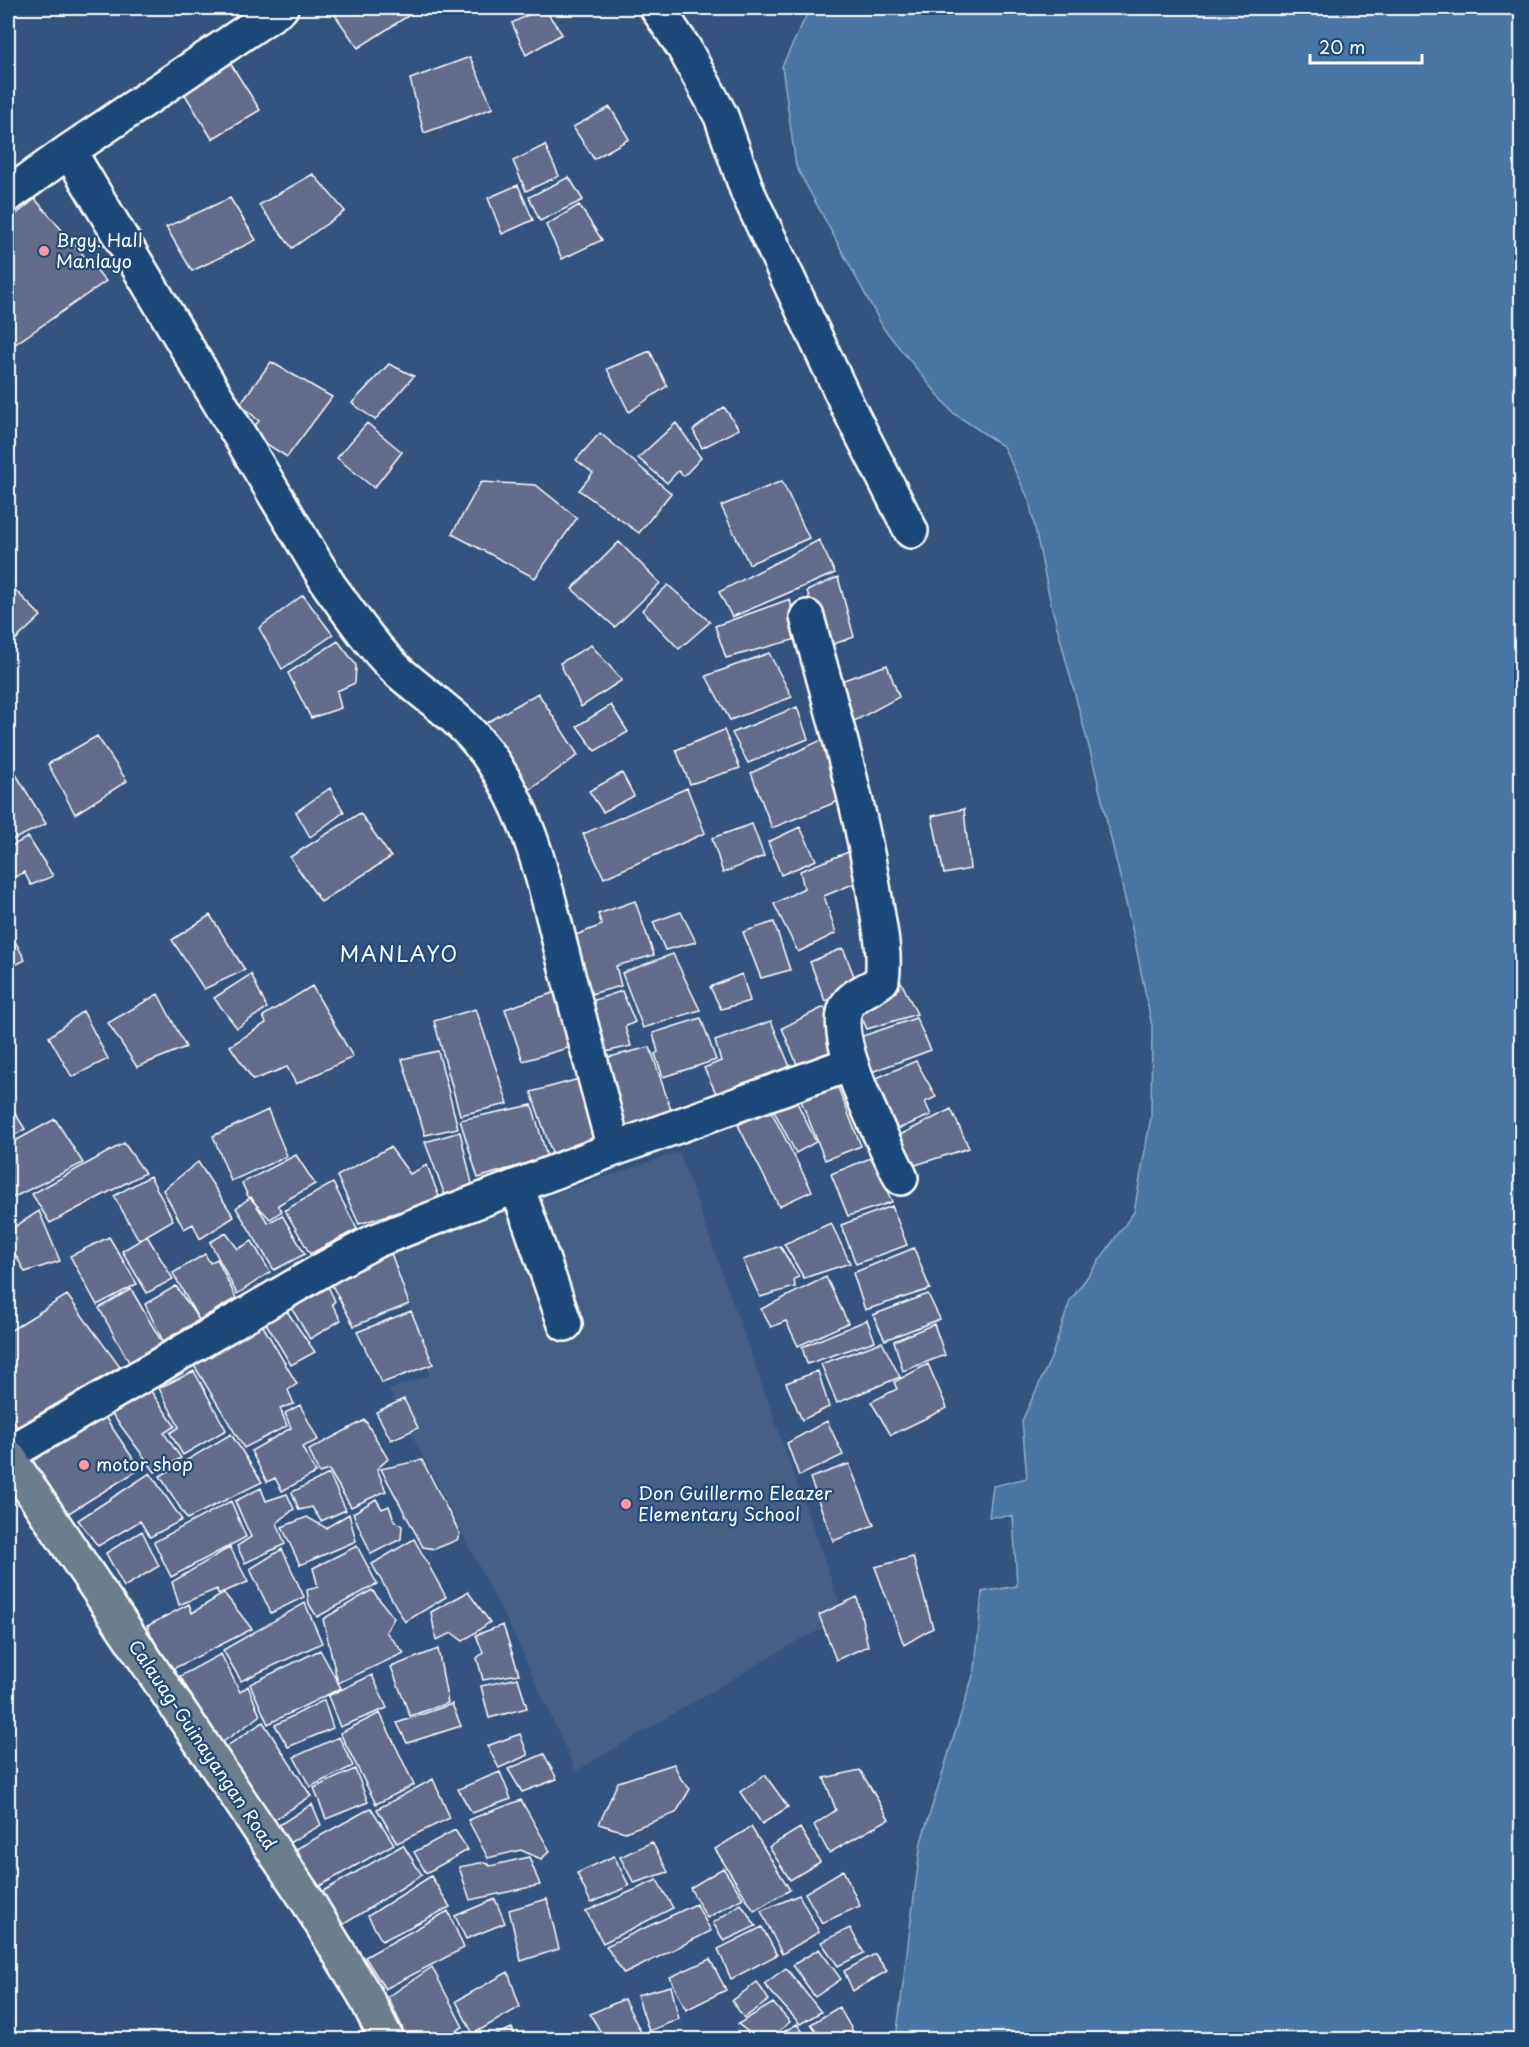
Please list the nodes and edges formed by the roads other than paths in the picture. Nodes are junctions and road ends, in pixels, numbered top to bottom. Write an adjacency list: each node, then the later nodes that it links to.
1 (281, 8): 3 (street)
2 (657, 8): 5 (street)
3 (69, 150): 4 (street); 8 (street)
4 (8, 195)
5 (911, 531)
6 (807, 617): 7 (street)
7 (850, 1064): 8 (street); 9 (street)
8 (614, 1149): 10 (street)
9 (901, 1178)
10 (517, 1186): 11 (street); 12 (street)
11 (565, 1324)
12 (8, 1455): 13 (main road, Calauag-Guinayangan Road)
13 (387, 2040)

